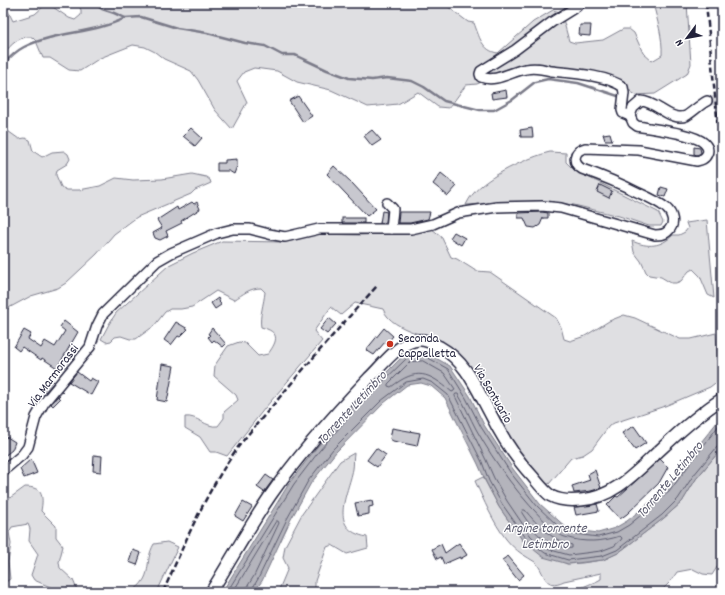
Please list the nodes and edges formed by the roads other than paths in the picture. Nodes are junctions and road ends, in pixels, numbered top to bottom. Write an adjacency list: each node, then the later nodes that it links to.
1 (580, 3): 3 (street)
2 (707, 101): 3 (street)
3 (630, 116): 5 (street, Via Marmorassi)
4 (387, 203): 5 (street)
5 (391, 229): 7 (street, Via Marmorassi)
6 (722, 399): 8 (main road, Via Santuario)
7 (3, 471)
8 (211, 592)

